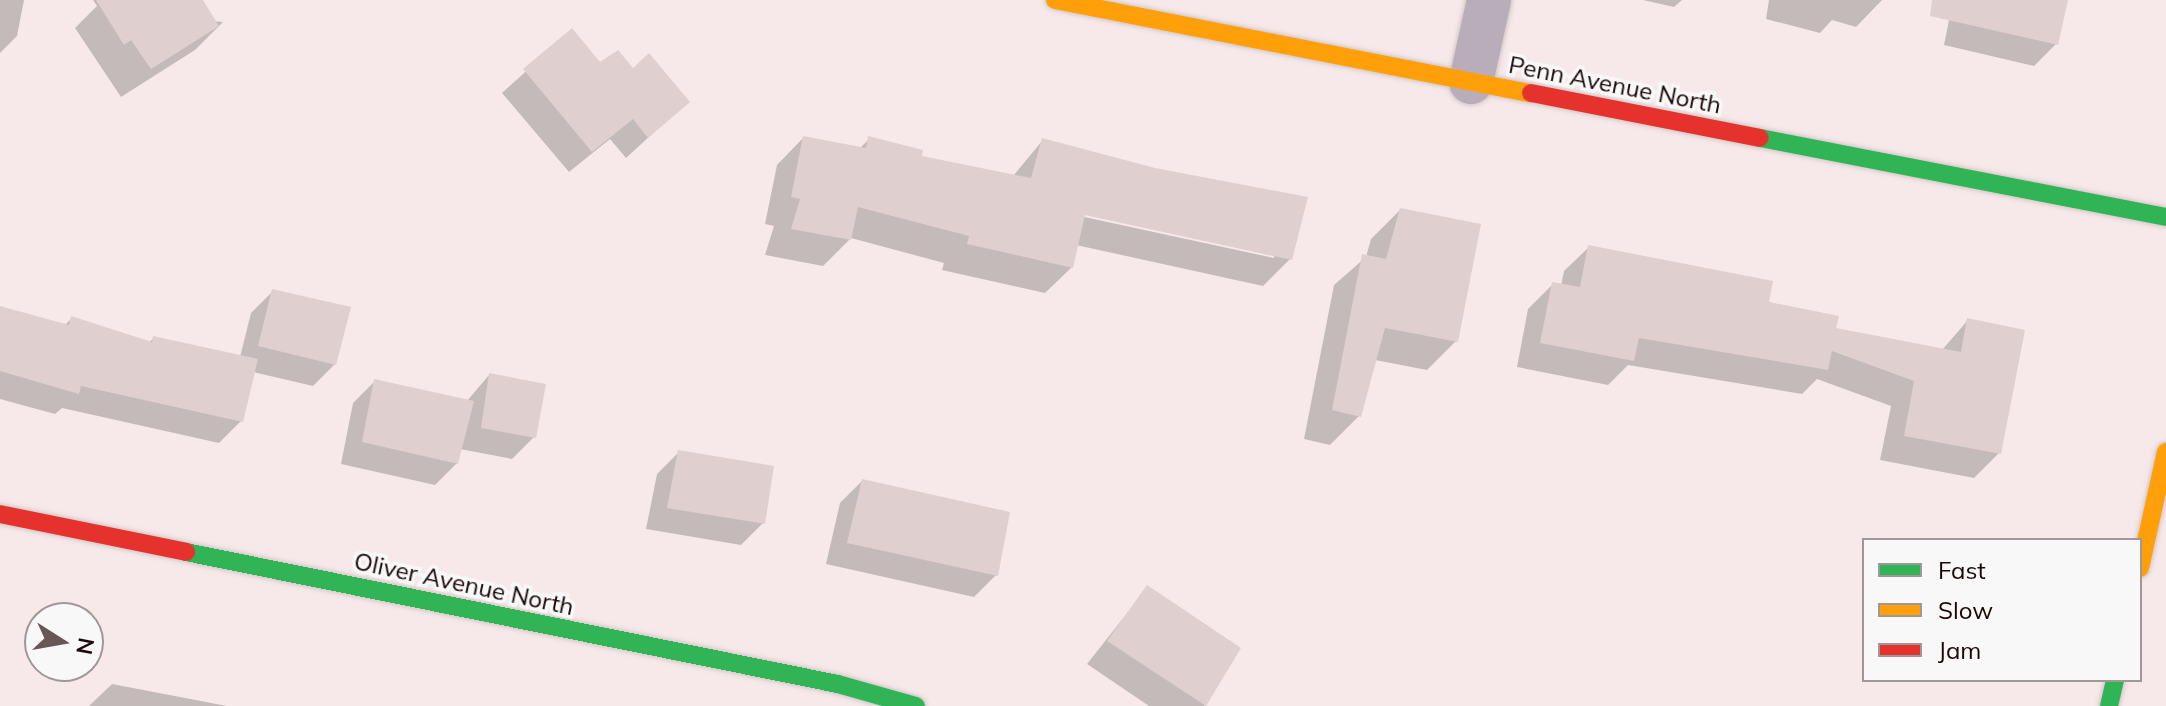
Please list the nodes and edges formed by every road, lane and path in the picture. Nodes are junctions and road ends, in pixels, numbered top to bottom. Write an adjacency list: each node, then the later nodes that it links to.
1 (1055, 0): 3 (street, Penn Avenue North)
2 (1489, 0): 3 (street)
3 (1471, 82): 4 (street, Penn Avenue North)
4 (2166, 217)
5 (2166, 452): 7 (street)
6 (0, 514): 9 (street, Oliver Avenue North)
7 (2142, 559)
8 (2115, 682): 10 (street)
9 (916, 706)
10 (2109, 706)

